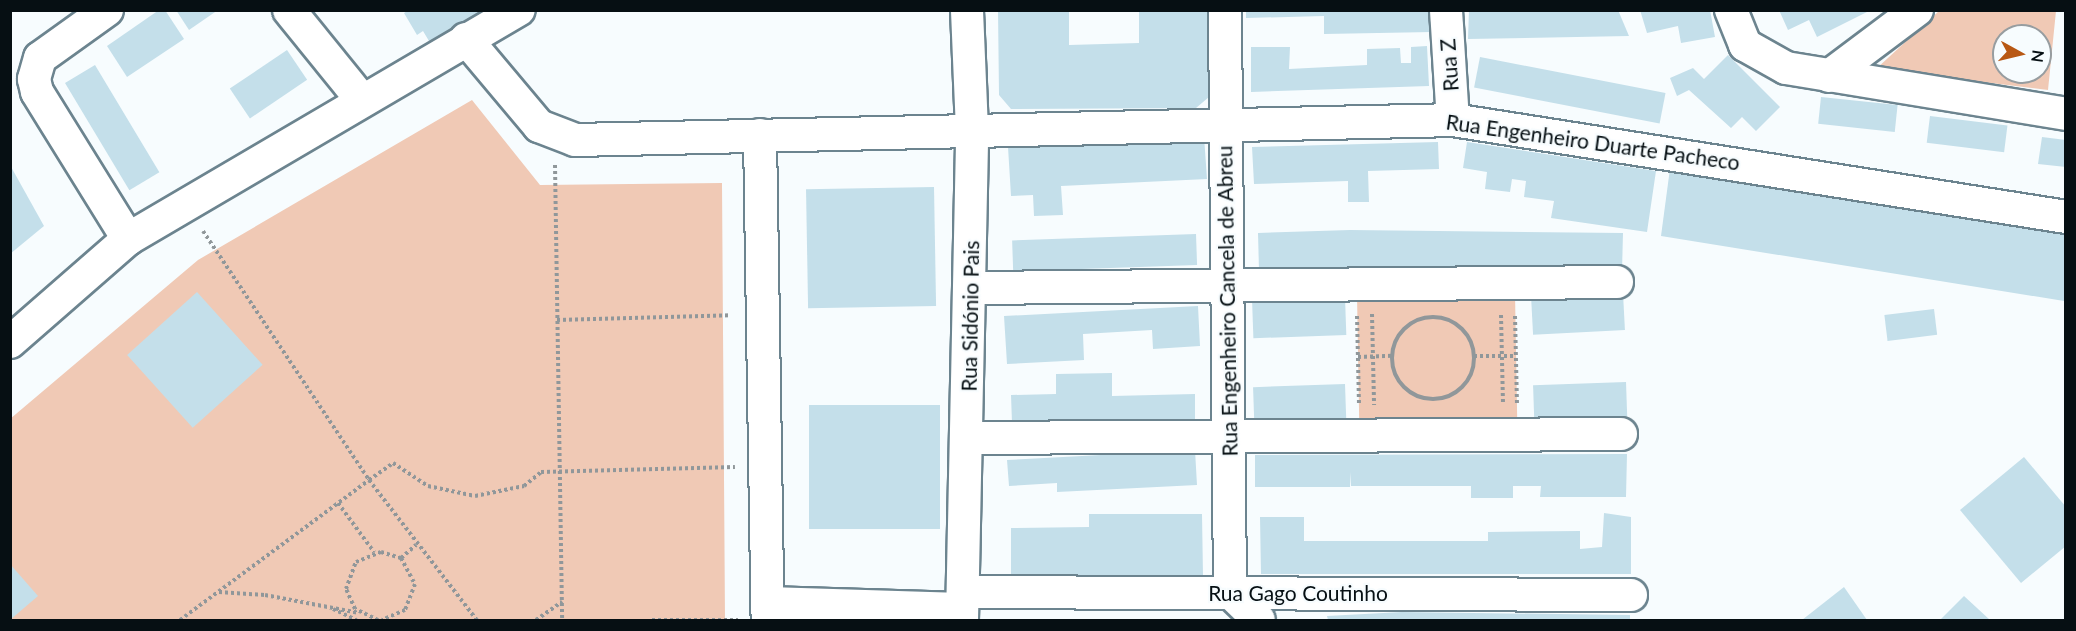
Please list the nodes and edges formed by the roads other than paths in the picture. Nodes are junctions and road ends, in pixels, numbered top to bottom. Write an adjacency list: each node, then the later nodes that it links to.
1 (108, 10): 18 (street)
2 (289, 10): 11 (street)
3 (519, 10): 9 (street)
4 (967, 10): 15 (street, Rua Sidónio Pais)
5 (1225, 10): 14 (street, Rua Engenheiro Cancela de Abreu)
6 (1446, 10): 13 (street, Rua Z)
7 (1731, 10): 10 (street)
8 (1917, 10): 10 (street)
9 (466, 39): 11 (street); 16 (street, Rua Engenheiro Duarte Pacheco)
10 (1829, 76): 12 (street)
11 (362, 100): 18 (street)
12 (2066, 114)
13 (1453, 120): 14 (street, Rua Engenheiro Duarte Pacheco); 17 (street, Rua Engenheiro Duarte Pacheco)
14 (1225, 121): 15 (street, Rua Engenheiro Duarte Pacheco); 19 (street, Rua Engenheiro Cancela de Abreu)
15 (972, 130): 16 (street, Rua Engenheiro Duarte Pacheco); 21 (street, Rua Sidónio Pais)
16 (760, 135): 29 (street)
17 (2066, 217)
18 (128, 239): 22 (street)
19 (1227, 282): 20 (street); 21 (street); 25 (street, Rua Engenheiro Cancela de Abreu)
20 (1617, 282)
21 (971, 288): 24 (street, Rua Sidónio Pais)
22 (10, 342)
23 (1621, 434): 25 (street)
24 (969, 438): 25 (street); 28 (street, Rua Sidónio Pais)
25 (1229, 438): 26 (street, Rua Engenheiro Cancela de Abreu)
26 (1230, 592): 27 (street, Rua Gago Coutinho); 28 (street, Rua Gago Coutinho); 30 (street)
27 (1631, 595)
28 (963, 607): 29 (street, Rua Gago Coutinho)
29 (768, 615)
30 (1259, 621)

